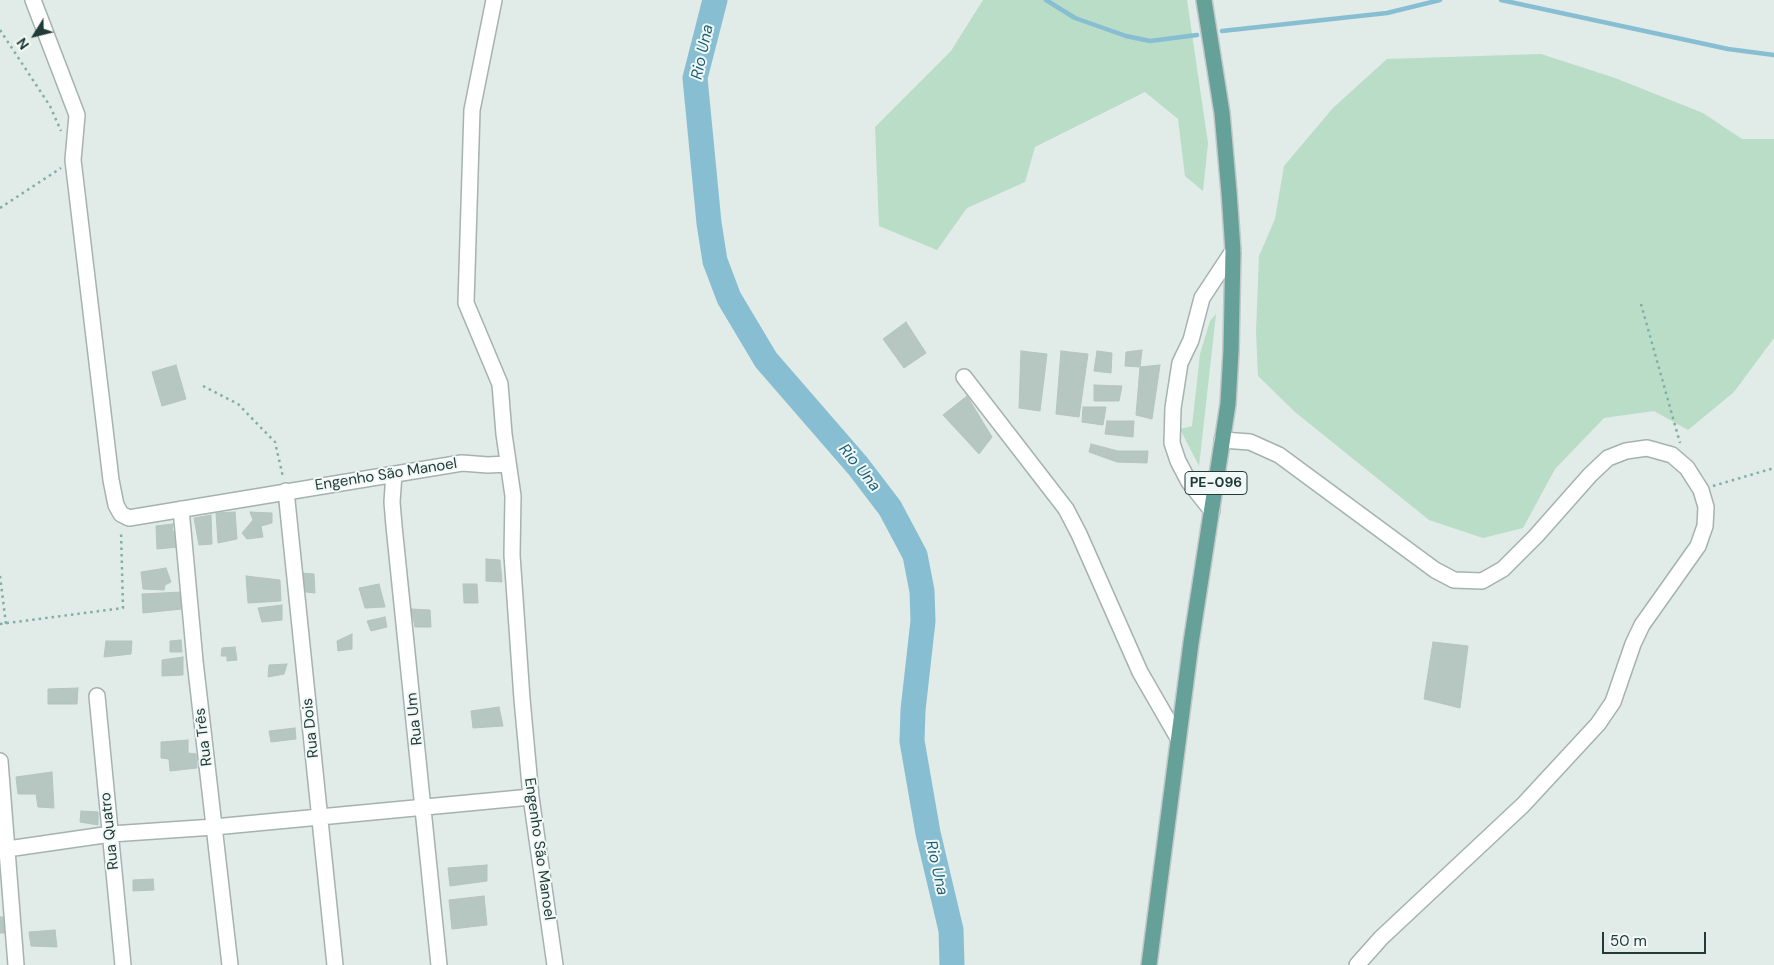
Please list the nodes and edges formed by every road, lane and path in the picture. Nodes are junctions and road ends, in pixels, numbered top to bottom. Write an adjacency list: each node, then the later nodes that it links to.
1 (33, 0): 6 (street)
2 (494, 0): 13 (street)
3 (1204, 0): 8 (main road, PE-096)
4 (0, 30): 5 (path)
5 (62, 133)
6 (73, 160): 7 (path); 21 (street)
7 (0, 208)
8 (1234, 252): 12 (main road, PE-096); 20 (street)
9 (1641, 304): 14 (path)
10 (964, 377): 26 (street)
11 (203, 386): 18 (path)
12 (1222, 440): 14 (street); 20 (main road, PE-096)
13 (508, 464): 16 (street, Engenho São Manoel); 28 (street, Engenho São Manoel)
14 (1688, 468): 17 (street)
15 (1774, 468): 17 (path)
16 (394, 474): 18 (street, Engenho São Manoel); 29 (street, Rua Um)
17 (1701, 490): 41 (street)
18 (286, 491): 19 (street, Engenho São Manoel); 30 (street, Rua Dois)
19 (181, 509): 21 (street, Engenho São Manoel); 31 (street, Rua Três)
20 (1212, 511): 26 (main road, PE-096)
21 (121, 514): 24 (path)
22 (0, 576): 24 (path)
23 (0, 624): 24 (path)
24 (6, 624)
25 (97, 696): 32 (street, Rua Quatro)
26 (1178, 738): 40 (main road, PE-096)
27 (0, 761): 33 (street)
28 (531, 797): 29 (street); 39 (street, Engenho São Manoel)
29 (423, 806): 30 (street); 38 (street, Rua Um)
30 (320, 816): 31 (street); 37 (street, Rua Dois)
31 (214, 827): 32 (street); 36 (street, Rua Três)
32 (111, 834): 33 (street); 35 (street, Rua Quatro)
33 (4, 849): 34 (street)
34 (16, 965)
35 (123, 965)
36 (230, 965)
37 (335, 965)
38 (438, 965)
39 (555, 965)
40 (1149, 965)
41 (1357, 965)

